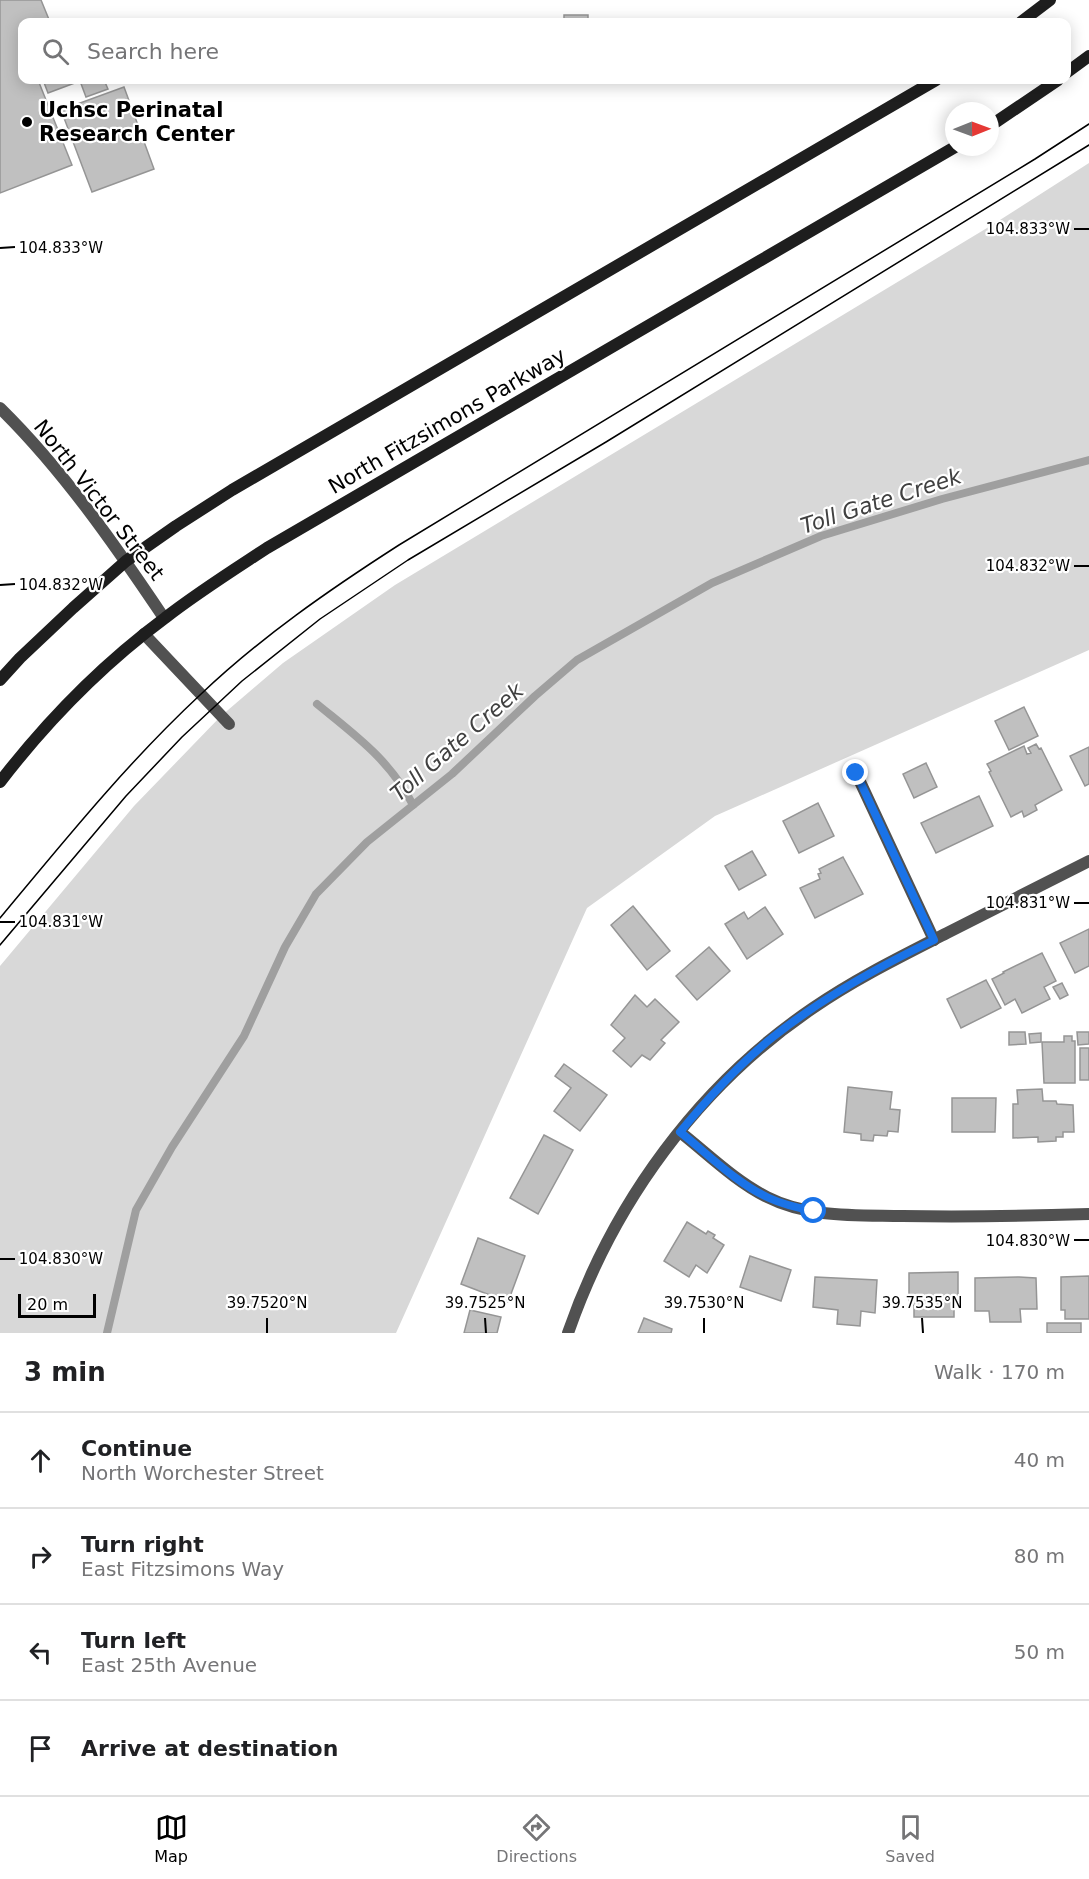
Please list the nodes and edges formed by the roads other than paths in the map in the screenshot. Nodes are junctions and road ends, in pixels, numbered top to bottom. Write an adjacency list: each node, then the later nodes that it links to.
1 (1050, 0): 2 (main road)
2 (1026, 18)
3 (1089, 56): 4 (main road)
4 (1071, 69)
5 (929, 84): 10 (main road)
6 (1052, 84): 7 (main road)
7 (999, 120)
8 (945, 153): 11 (main road, North Fitzsimons Parkway)
9 (0, 408): 10 (street, North Victor Street)
10 (126, 561): 11 (street, North Victor Street); 13 (main road)
11 (164, 618): 12 (main road, North Fitzsimons Parkway)
12 (144, 634): 14 (street); 16 (main road, North Fitzsimons Parkway)
13 (0, 680)
14 (229, 724)
15 (856, 773): 18 (street)
16 (0, 782)
17 (1089, 861): 18 (street)
18 (934, 940): 19 (street)
19 (680, 1132): 20 (street); 21 (street)
20 (1089, 1214)
21 (568, 1333)

